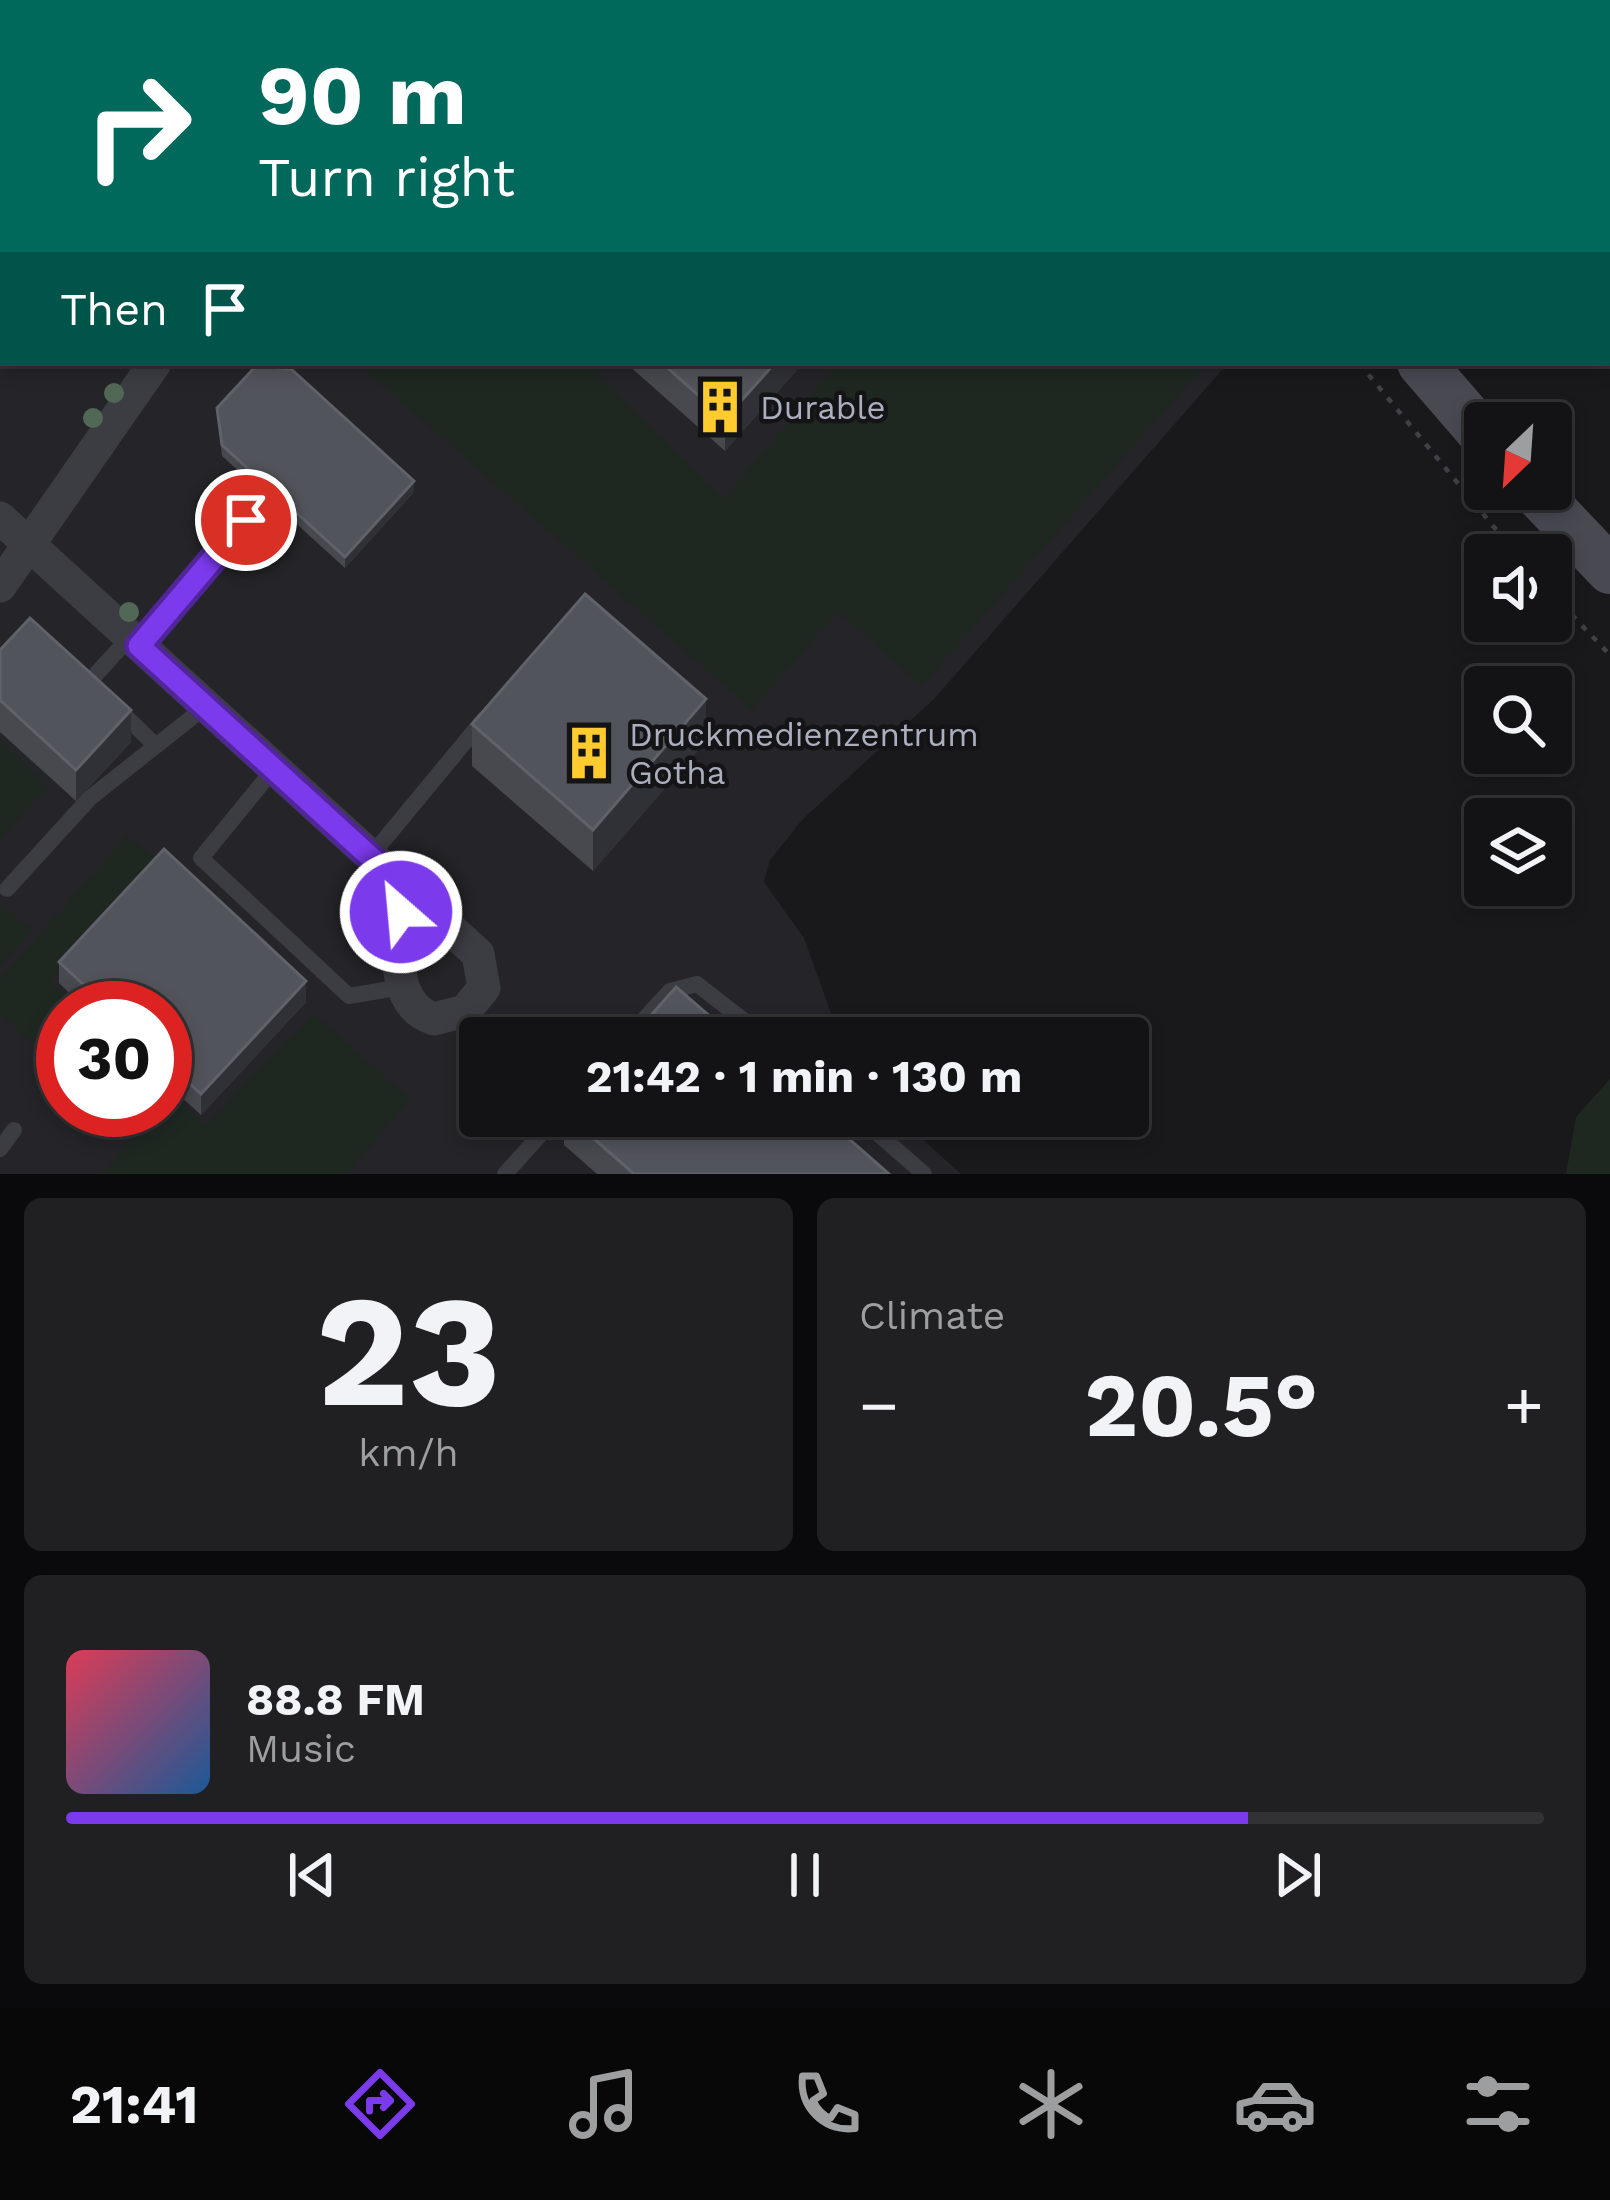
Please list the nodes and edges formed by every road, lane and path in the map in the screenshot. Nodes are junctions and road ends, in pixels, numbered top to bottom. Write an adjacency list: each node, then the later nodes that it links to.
1 (153, 366): 9 (street)
2 (1361, 366): 8 (path)
3 (1423, 366): 4 (main road)
4 (1464, 412)
5 (1553, 510): 10 (main road)
6 (0, 518): 9 (street)
7 (246, 520): 13 (lane)
8 (1500, 534)
9 (30, 545): 11 (street); 13 (street)
10 (1610, 570)
11 (0, 586)
12 (1572, 615): 14 (path)
13 (134, 642): 16 (lane); 17 (street)
14 (1610, 655)
15 (72, 666): 16 (lane)
16 (89, 682): 19 (lane)
17 (205, 707): 19 (lane); 20 (street)
18 (494, 708): 21 (lane)
19 (154, 744): 23 (lane)
20 (273, 770): 21 (street); 24 (lane)
21 (370, 857): 22 (street)
22 (401, 885): 24 (street); 24 (street)
23 (8, 890)
24 (402, 987)
25 (646, 1017): 26 (lane)
26 (739, 1017)
27 (14, 1130): 30 (lane)
28 (538, 1137): 31 (lane)
29 (882, 1137): 32 (lane)
30 (0, 1149)
31 (505, 1174)
32 (924, 1174)

